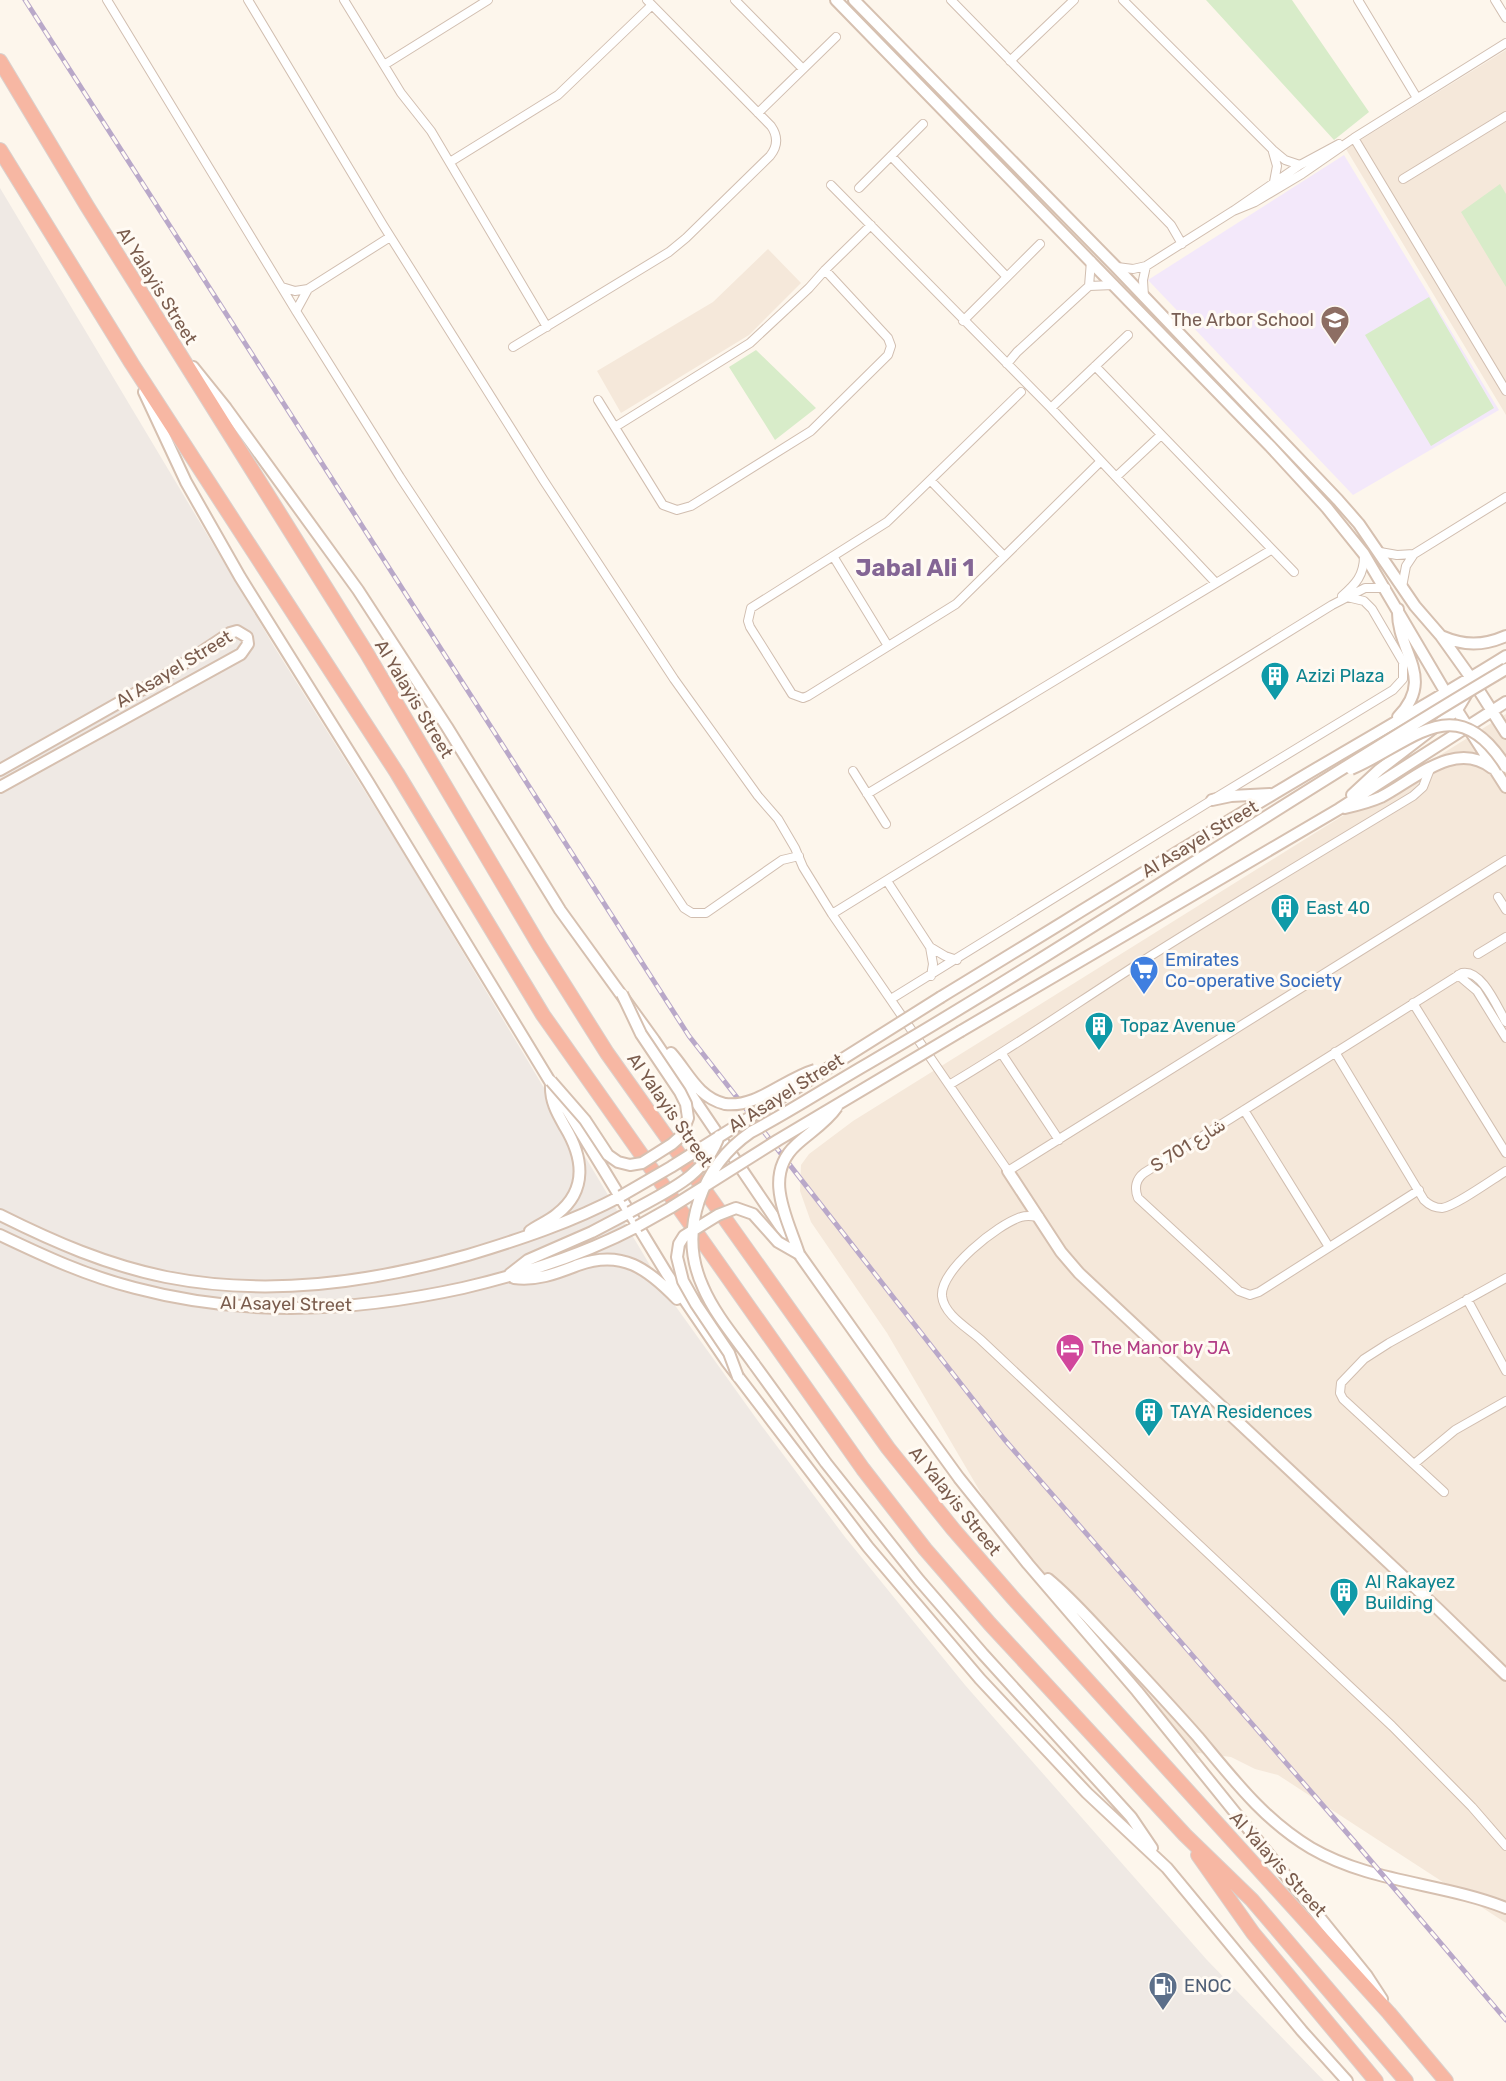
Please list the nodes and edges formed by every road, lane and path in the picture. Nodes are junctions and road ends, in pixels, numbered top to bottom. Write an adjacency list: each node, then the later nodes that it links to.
1 (107, 0): 47 (street)
2 (248, 0): 37 (street)
3 (344, 0): 19 (street)
4 (488, 0): 19 (street)
5 (735, 0): 20 (street)
6 (836, 0): 40 (main road)
7 (854, 0): 41 (main road)
8 (951, 0): 18 (street)
9 (1074, 0): 18 (street)
10 (1123, 0): 27 (street)
11 (1358, 0): 21 (street)
12 (1495, 0): 14 (street)
13 (650, 2): 22 (street); 29 (street)
14 (1506, 18)
15 (836, 37): 20 (street)
16 (1506, 43): 21 (street)
17 (0, 61): 54 (highway, Al Yalayis Street)
18 (1010, 61): 39 (street)
19 (384, 65): 29 (street)
20 (803, 69): 22 (street)
21 (1417, 98): 25 (street)
22 (758, 113): 52 (street)
23 (1506, 116): 31 (street)
24 (923, 124): 28 (street)
25 (1354, 138): 30 (street); 35 (street); 60 (street)
26 (0, 150): 56 (highway)
27 (1273, 150): 30 (street); 32 (street)
28 (891, 156): 34 (street); 44 (street)
29 (450, 162): 52 (street)
30 (1300, 165): 32 (street)
31 (1403, 179)
32 (1274, 182): 35 (street)
33 (831, 184): 36 (street)
34 (860, 188)
35 (1233, 211): 39 (street)
36 (871, 225): 43 (street); 51 (street)
37 (390, 237): 48 (street); 107 (street)
38 (1040, 244): 44 (street)
39 (1182, 244): 42 (street)
40 (1091, 261): 45 (main road); 46 (street)
41 (1114, 266): 42 (street); 49 (main road)
42 (1146, 266): 49 (street)
43 (825, 270): 63 (street); 63 (street)
44 (1007, 277): 51 (street)
45 (1115, 285): 46 (street); 71 (main road)
46 (1089, 286): 57 (street)
47 (282, 287): 48 (street); 50 (street)
48 (308, 289): 50 (street)
49 (1144, 297): 70 (main road)
50 (296, 311): 107 (street)
51 (963, 321): 57 (street)
52 (547, 327): 55 (street)
53 (1128, 335): 58 (street)
54 (171, 341): 119 (main road); 163 (highway, Al Yalayis Street)
55 (513, 347)
56 (132, 364): 128 (main road); 159 (highway)
57 (1007, 364): 62 (street)
58 (1095, 366): 62 (street); 64 (street)
59 (1021, 392): 67 (street)
60 (1506, 392)
61 (598, 400): 63 (street)
62 (1051, 408): 65 (street)
63 (615, 427)
64 (1161, 435): 66 (street); 69 (street)
65 (1101, 461): 66 (street); 74 (street)
66 (1116, 477): 76 (street)
67 (931, 481): 73 (street); 74 (street)
68 (1506, 496): 72 (street)
69 (1271, 550): 75 (street); 76 (street)
70 (1380, 552): 72 (street); 77 (main road)
71 (1364, 554): 78 (main road); 80 (street)
72 (1414, 554): 77 (street)
73 (833, 556): 84 (street); 84 (street)
74 (1004, 556): 84 (street)
75 (1294, 572)
76 (1216, 583): 102 (street)
77 (1402, 587): 82 (main road)
78 (1386, 588): 79 (street); 81 (main road)
79 (1347, 597): 80 (street); 104 (street)
80 (1332, 605): 109 (street)
81 (1398, 609): 88 (main road); 92 (main road)
82 (1441, 636): 83 (main road); 87 (main road)
83 (1506, 636)
84 (888, 646)
85 (1506, 656): 87 (main road, Al Asayel Street)
86 (1506, 669): 99 (main road, bridge)
87 (1471, 678): 88 (main road, Al Asayel Street); 90 (main road); 91 (main road)
88 (1446, 693): 90 (main road); 92 (main road, Al Asayel Street)
89 (1506, 702): 91 (main road, Al Asayel Street)
90 (1457, 710): 93 (main road); 105 (main road)
91 (1492, 711): 93 (main road, Al Asayel Street); 94 (main road)
92 (1393, 722): 103 (main road, Al Asayel Street)
93 (1468, 727): 96 (main road); 105 (main road, Al Asayel Street)
94 (1506, 733)
95 (1430, 769): 96 (main road); 105 (main road); 126 (street)
96 (1501, 769): 99 (main road, bridge); 101 (main road)
97 (0, 770): 100 (main road, Al Asayel Street)
98 (853, 771): 102 (street)
99 (1328, 777): 161 (main road, bridge)
100 (0, 787)
101 (1506, 787)
102 (867, 794): 106 (street)
103 (1273, 794): 104 (main road); 127 (main road, Al Asayel Street, bridge)
104 (1212, 800): 116 (street)
105 (1339, 809): 130 (main road, Al Asayel Street, bridge)
106 (886, 824)
107 (799, 856): 112 (street)
108 (1506, 860): 133 (street)
109 (887, 880): 112 (street); 114 (street)
110 (1498, 897): 111 (street)
111 (1506, 910)
112 (832, 914): 120 (street)
113 (1506, 937): 115 (street)
114 (930, 947): 116 (street); 118 (street)
115 (1478, 954)
116 (957, 960): 118 (street)
117 (1458, 975): 121 (street, S 701 شارع); 122 (street); 123 (street)
118 (931, 976): 120 (street)
119 (622, 994): 124 (main road, bridge); 128 (main road, bridge)
120 (891, 999): 129 (street)
121 (1413, 1003): 125 (street, S 701 شارع); 134 (street)
122 (1506, 1022)
123 (1506, 1038)
124 (654, 1040): 127 (main road, bridge); 132 (main road)
125 (1335, 1052): 131 (street, S 701 شارع); 138 (street)
126 (1002, 1054): 129 (street); 133 (street)
127 (828, 1067): 132 (main road, Al Asayel Street, bridge)
128 (551, 1081): 139 (main road, bridge); 145 (main road)
129 (949, 1085): 136 (street)
130 (840, 1102): 135 (main road, Al Asayel Street, bridge); 147 (main road, bridge)
131 (1244, 1110): 146 (street); 146 (street, S 701 شارع)
132 (719, 1135): 135 (main road, bridge); 139 (main road, Al Asayel Street, bridge); 140 (main road, bridge)
133 (1059, 1140): 136 (street)
134 (1506, 1153)
135 (739, 1165): 143 (main road, Al Asayel Street, bridge); 147 (main road, bridge)
136 (1008, 1171): 142 (main road)
137 (1506, 1171): 138 (street)
138 (1419, 1190): 146 (street, S 701 شارع)
139 (621, 1196): 140 (main road); 145 (main road, Al Asayel Street)
140 (630, 1212): 143 (main road, bridge); 148 (main road)
141 (0, 1215): 145 (main road, Al Asayel Street)
142 (1039, 1217): 158 (main road); 160 (street)
143 (638, 1226): 148 (main road, Al Asayel Street); 151 (main road)
144 (0, 1235): 148 (main road, Al Asayel Street)
145 (520, 1239)
146 (1329, 1247)
147 (799, 1254): 153 (main road, bridge); 157 (main road)
148 (508, 1277): 151 (main road)
149 (1506, 1278): 150 (street)
150 (1467, 1299): 152 (street); 155 (street)
151 (698, 1322): 153 (main road, bridge)
152 (1506, 1371)
153 (738, 1377): 161 (main road)
154 (1506, 1401): 155 (street)
155 (1414, 1464): 156 (street)
156 (1444, 1492)
157 (1028, 1564): 162 (main road); 163 (main road)
158 (1506, 1675)
159 (1185, 1835): 165 (highway); 166 (highway)
160 (1506, 1846)
161 (1156, 1856): 164 (main road)
162 (1506, 1908)
163 (1389, 2013): 167 (highway, Al Yalayis Street)
164 (1347, 2081)
165 (1376, 2081)
166 (1406, 2081)
167 (1446, 2081)

